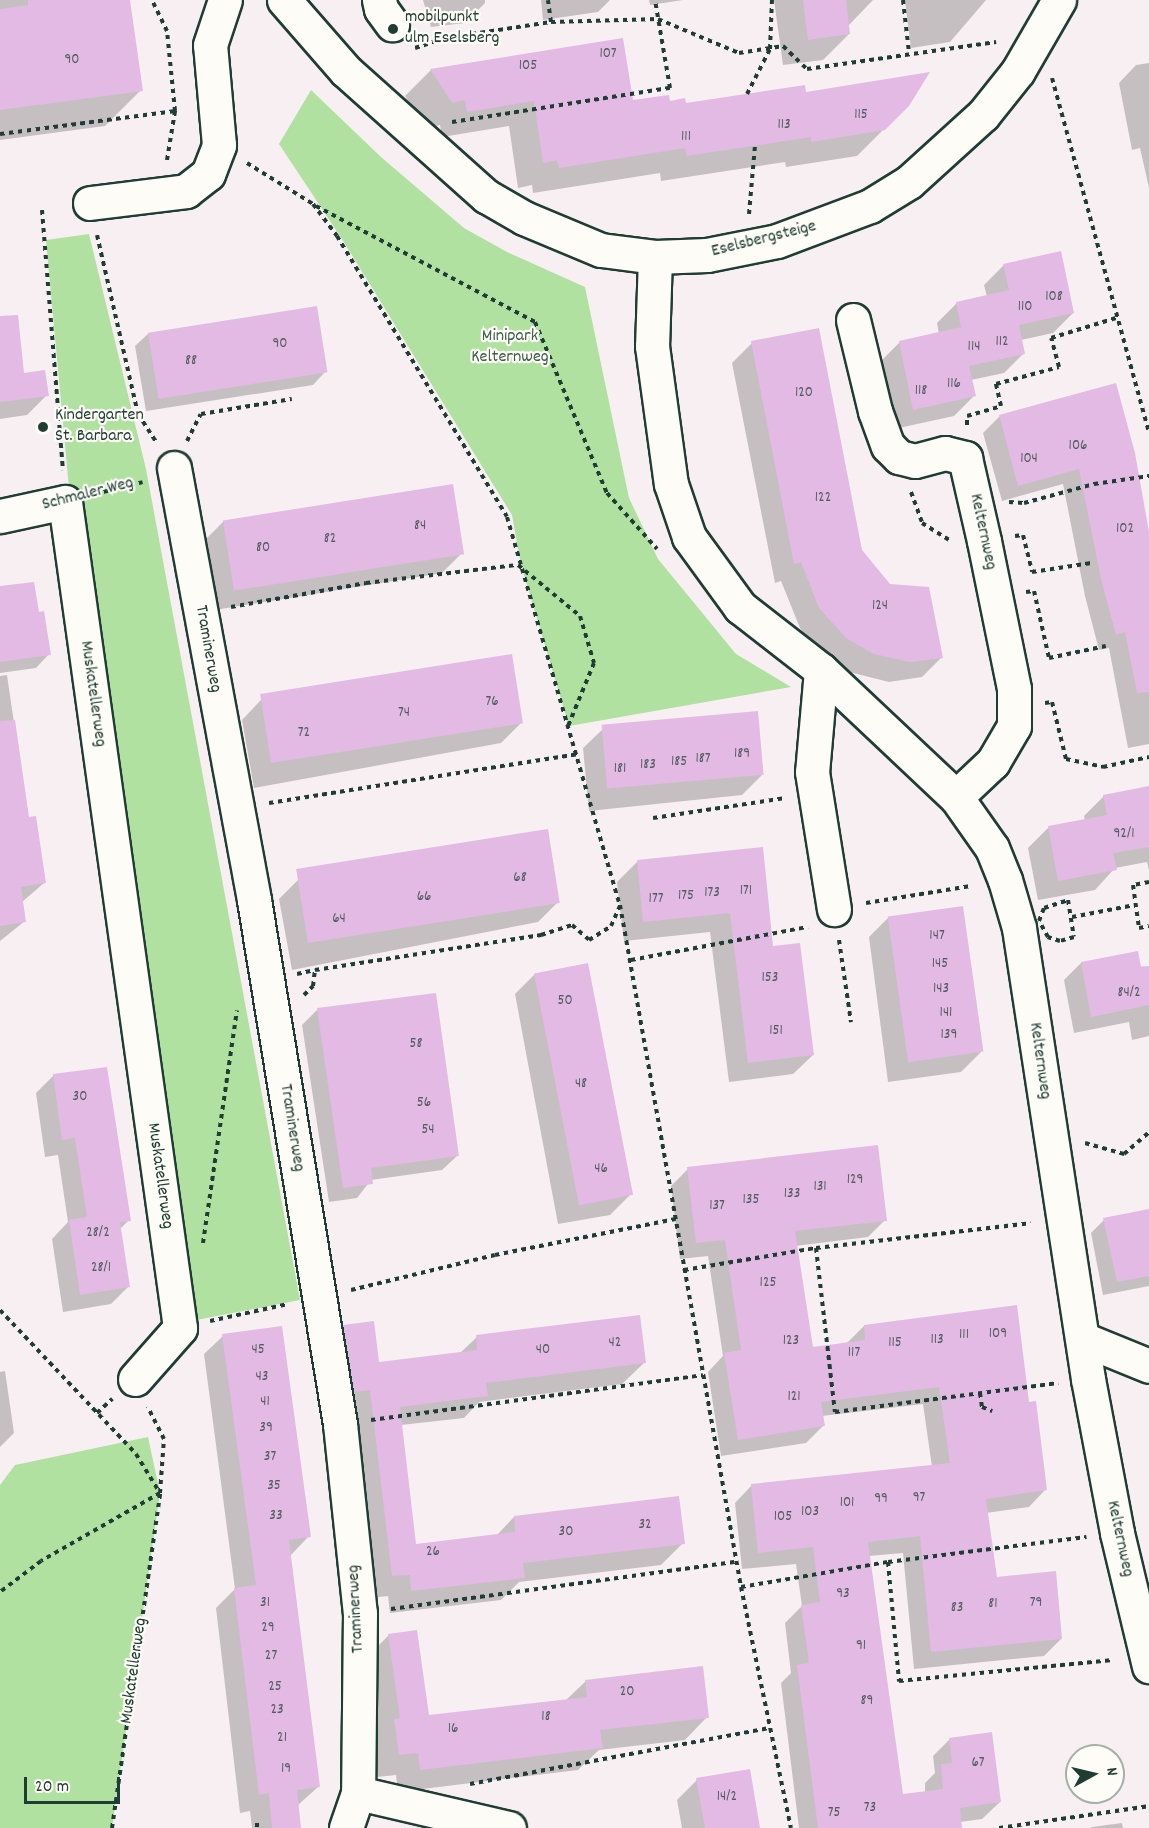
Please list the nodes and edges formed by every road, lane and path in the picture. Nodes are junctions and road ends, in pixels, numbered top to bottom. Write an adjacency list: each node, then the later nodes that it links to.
1 (152, 0): 16 (path)
2 (225, 0): 19 (street)
3 (284, 0): 17 (street, Eselsbergsteige)
4 (548, 0): 10 (path)
5 (655, 0): 9 (path)
6 (772, 0): 13 (path)
7 (903, 0): 14 (path)
8 (1059, 0): 12 (street, Eselsbergsteige)
9 (658, 19): 10 (path); 13 (path); 17 (path)
10 (551, 22): 11 (path)
11 (393, 25)
12 (1041, 36): 14 (path); 25 (street, Eselsbergsteige); 27 (path)
13 (770, 49): 14 (path); 15 (path)
14 (909, 53)
15 (747, 94)
16 (175, 111): 18 (path); 21 (path)
17 (407, 129): 26 (street, Eselsbergsteige)
18 (0, 134)
19 (219, 145): 21 (street); 23 (path)
20 (755, 146): 25 (path)
21 (156, 197): 22 (street)
22 (90, 203): 33 (path)
23 (313, 204): 39 (path); 41 (path)
24 (42, 210): 36 (path)
25 (747, 248): 26 (street, Eselsbergsteige)
26 (655, 257): 45 (street, Kelternweg)
27 (1116, 318): 30 (path); 31 (path)
28 (854, 320): 32 (street)
29 (292, 399): 33 (path)
30 (967, 416)
31 (1149, 433)
32 (899, 457): 35 (street, Kelternweg); 38 (path)
33 (174, 468): 36 (path, Schmaler Weg); 43 (street, Traminerweg)
34 (1149, 476): 35 (path)
35 (975, 499): 38 (street, Kelternweg)
36 (65, 501): 37 (street, Schmaler Weg); 76 (street, Muskatellerweg)
37 (0, 516)
38 (984, 541): 40 (path); 42 (street, Kelternweg)
39 (660, 552)
40 (1091, 563)
41 (518, 565): 43 (path); 47 (path); 47 (path)
42 (996, 598): 44 (path); 46 (street, Kelternweg)
43 (200, 612): 65 (street, Traminerweg)
44 (1106, 646)
45 (820, 670): 50 (street); 52 (street, Kelternweg)
46 (1014, 706): 49 (path); 52 (street, Kelternweg)
47 (567, 726): 48 (path)
48 (577, 754): 51 (path); 56 (path)
49 (1149, 757)
50 (816, 794): 53 (path); 58 (street)
51 (298, 797)
52 (956, 797): 54 (street, Kelternweg)
53 (653, 818)
54 (1005, 880): 58 (path); 70 (street, Kelternweg)
55 (1149, 882): 57 (path)
56 (620, 905): 63 (path); 65 (path)
57 (1135, 905): 59 (path); 61 (path)
58 (835, 915): 63 (path); 66 (path)
59 (1072, 917): 60 (path); 62 (path)
60 (1039, 921)
61 (1149, 926)
62 (1074, 937)
63 (631, 960): 69 (path)
64 (238, 1004): 71 (path)
65 (271, 1006): 74 (street, Traminerweg)
66 (851, 1022)
67 (1149, 1132): 68 (path)
68 (1124, 1154)
69 (675, 1219): 73 (path); 74 (path)
70 (1063, 1219): 72 (path); 77 (street, Kelternweg)
71 (203, 1246)
72 (816, 1248): 73 (path); 82 (path)
73 (684, 1270): 79 (path)
74 (319, 1298): 76 (path); 84 (street, Traminerweg)
75 (0, 1310): 85 (path)
76 (180, 1328): 80 (street)
77 (1083, 1340): 78 (street); 81 (street, Kelternweg)
78 (1149, 1366)
79 (703, 1375): 84 (path); 87 (path)
80 (135, 1379): 85 (path, Muskatellerweg)
81 (1088, 1379): 82 (path); 86 (street, Kelternweg)
82 (980, 1393): 83 (path)
83 (992, 1411)
84 (340, 1424): 91 (street, Traminerweg)
85 (160, 1493): 90 (path); 97 (path, Muskatellerweg)
86 (1117, 1533): 88 (path); 92 (street, Kelternweg)
87 (736, 1562): 89 (path); 91 (path)
88 (888, 1562): 89 (path); 92 (path)
89 (741, 1587): 93 (path)
90 (0, 1592)
91 (360, 1613): 94 (street, Traminerweg)
92 (1147, 1661)
93 (770, 1728): 96 (path); 100 (path)
94 (358, 1793): 96 (street); 98 (street, Traminerweg)
95 (1149, 1806): 101 (path)
96 (444, 1812): 99 (street)
97 (112, 1828)
98 (346, 1828)
99 (509, 1828)
100 (791, 1828)
101 (999, 1828)

